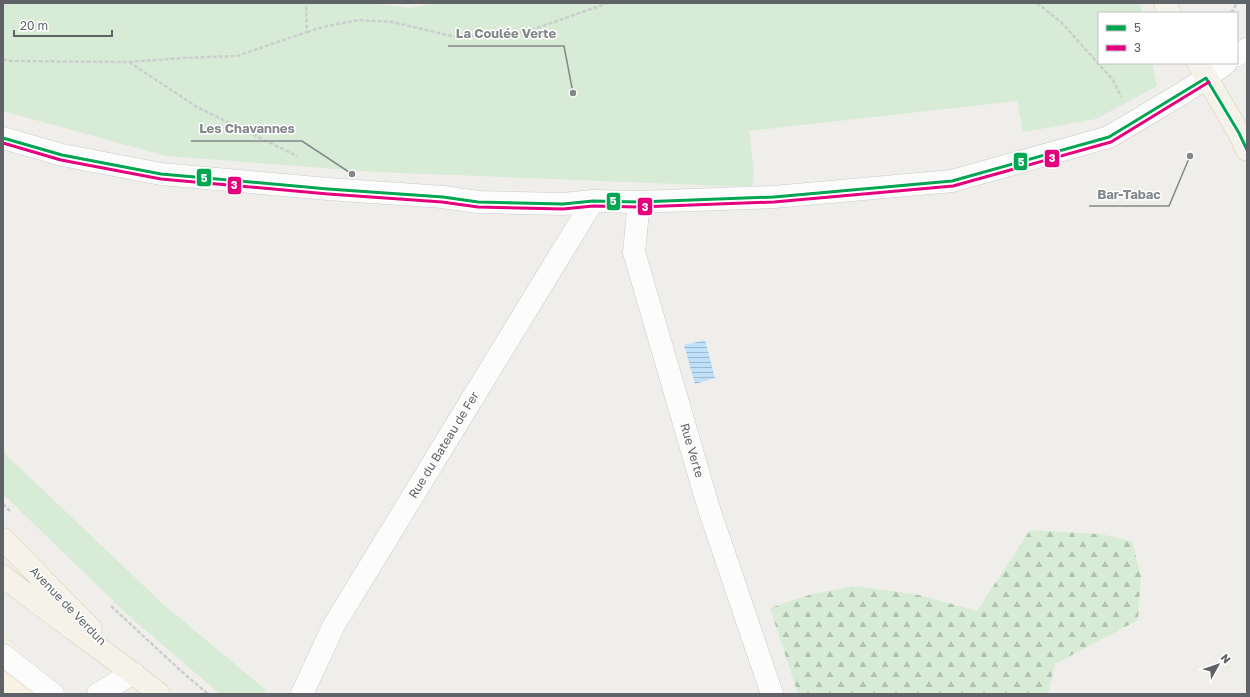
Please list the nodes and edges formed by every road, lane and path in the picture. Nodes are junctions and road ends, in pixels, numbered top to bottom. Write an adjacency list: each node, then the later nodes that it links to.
1 (306, 3): 8 (path)
2 (608, 3): 8 (path)
3 (1037, 3): 14 (path)
4 (1165, 3): 6 (main road)
5 (1237, 3): 7 (path)
6 (1170, 12)
7 (1232, 12)
8 (307, 32): 12 (path)
9 (1247, 49): 10 (street)
10 (1238, 54)
11 (3, 58): 12 (path)
12 (129, 62): 20 (path)
13 (1098, 64): 17 (path)
14 (1098, 64)
15 (1223, 64): 16 (street)
16 (1202, 71): 17 (street); 19 (main road)
17 (1133, 123): 22 (street)
18 (3, 138): 20 (street)
19 (1247, 150)
20 (328, 189): 21 (street)
21 (593, 201): 22 (street); 30 (street, Rue du Bateau de Fer)
22 (638, 202): 31 (street, Rue Verte)
23 (3, 539): 26 (main road, Avenue de Verdun)
24 (3, 576): 26 (main road, Avenue de Verdun)
25 (3, 655): 27 (street)
26 (133, 673): 28 (street); 29 (main road, Avenue de Verdun)
27 (53, 694)
28 (98, 694)
29 (159, 694)
30 (302, 694)
31 (772, 694)

